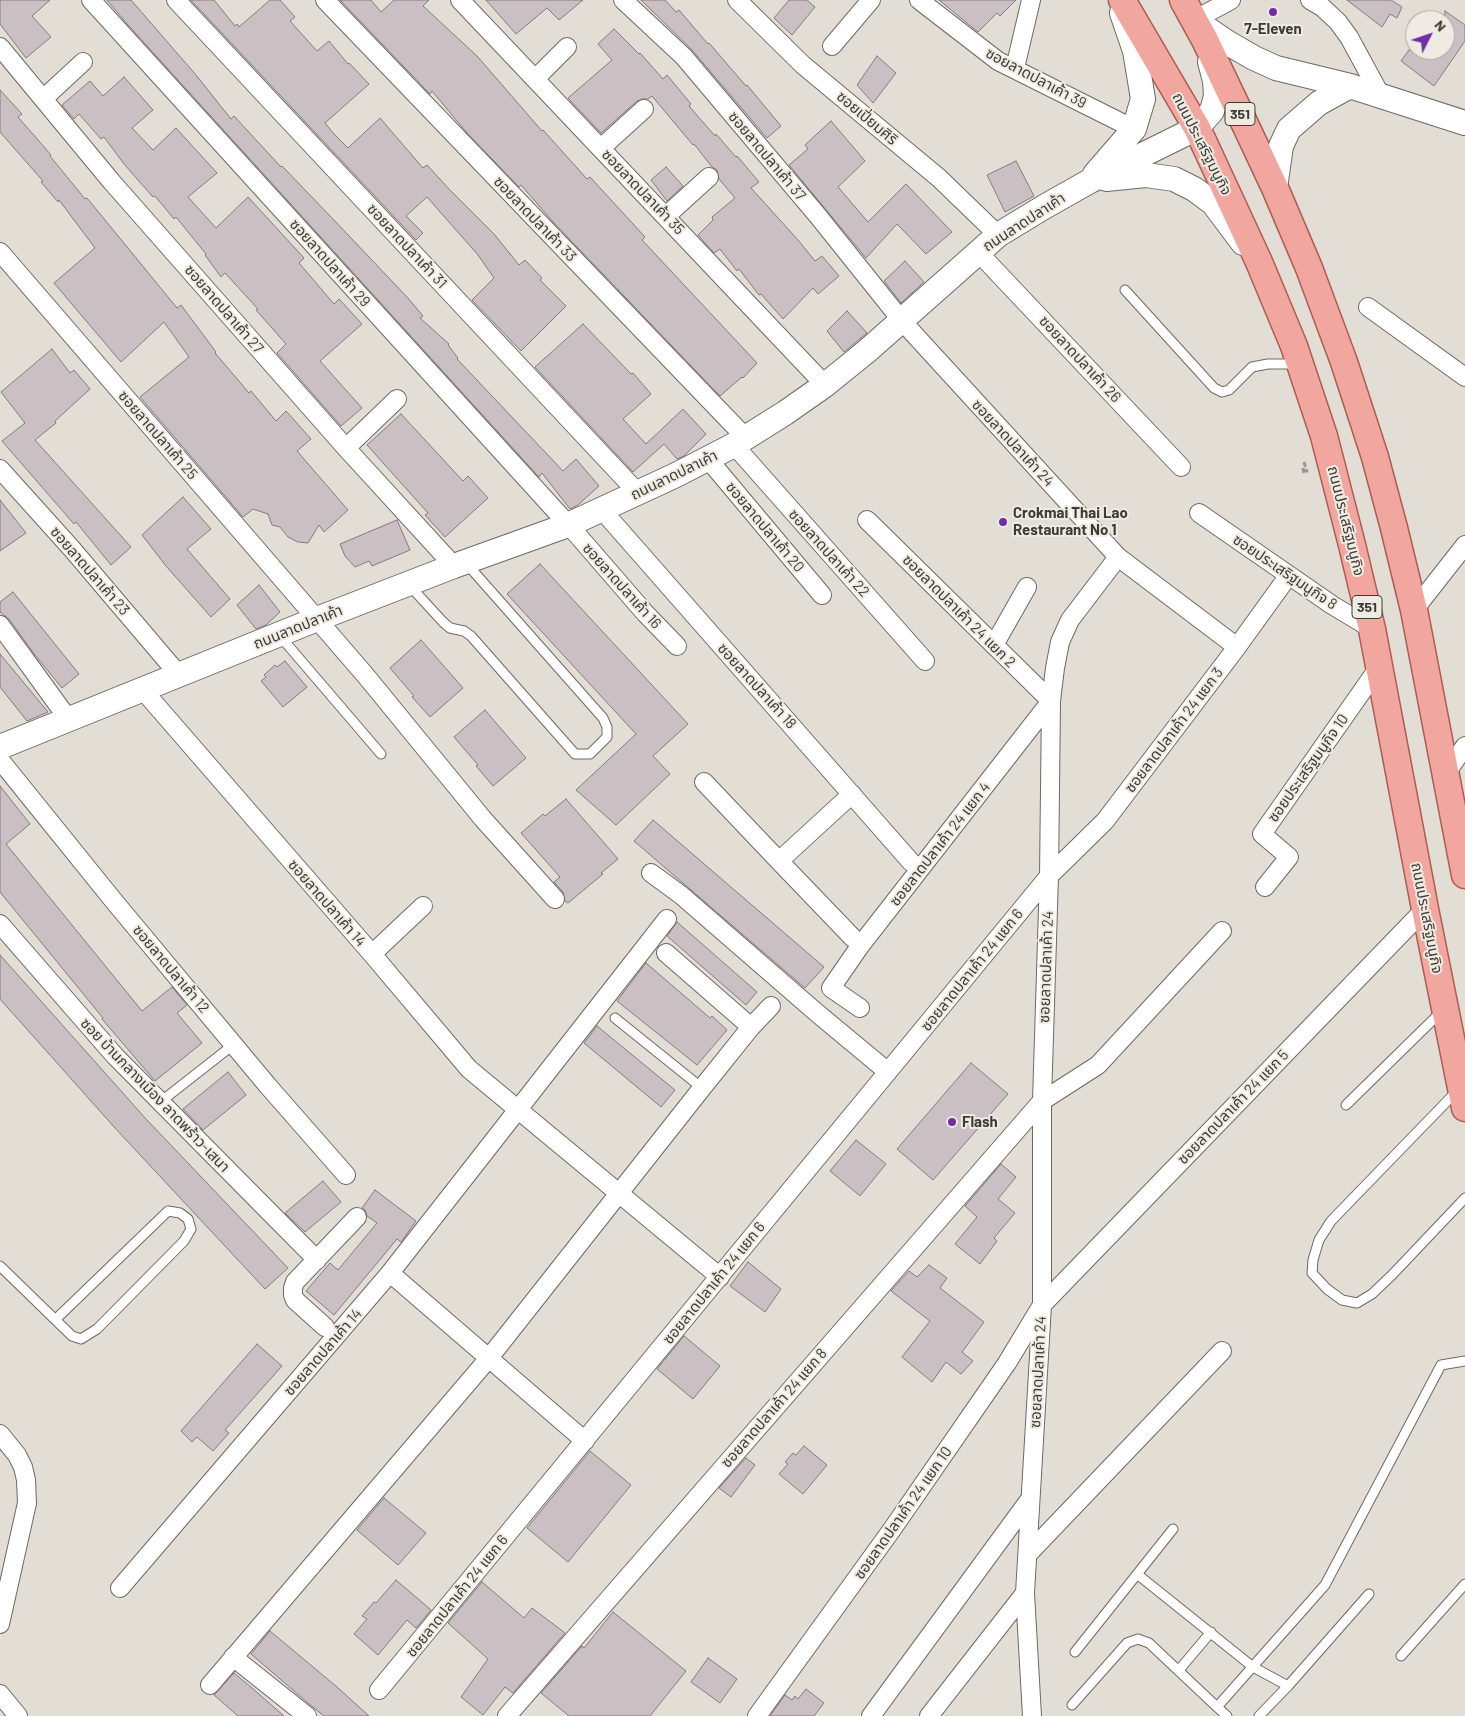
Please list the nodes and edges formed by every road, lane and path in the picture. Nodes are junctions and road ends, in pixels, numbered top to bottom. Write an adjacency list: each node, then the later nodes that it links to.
1 (92, 0): 55 (street, ซอยลาดปลาเค้า 29)
2 (176, 0): 51 (street, ซอยลาดปลาเค้า 31)
3 (325, 0): 44 (street, ซอยลาดปลาเค้า 33)
4 (460, 0): 20 (street, ซอยลาดปลาเค้า 35)
5 (623, 0): 39 (street, ซอยลาดปลาเค้า 37)
6 (737, 0): 33 (street, ซอยเปี่ยมศิริ)
7 (871, 0): 15 (street)
8 (920, 0): 19 (street, ซอยลาดปลาเค้า 39)
9 (1031, 0): 19 (street)
10 (1118, 0): 27 (main road)
11 (1122, 0): 26 (main road, ถนนประเสริฐมนูกิจ / 351)
12 (1231, 0): 14 (street)
13 (1319, 2): 22 (street)
14 (1194, 20): 21 (main road); 26 (main road, ถนนลาดปลาเค้า); 31 (main road, 351)
15 (832, 46)
16 (0, 47): 23 (street, ซอยลาดปลาเค้า 27)
17 (567, 47): 20 (street)
18 (83, 62): 23 (street)
19 (1015, 68): 27 (street, ซอยลาดปลาเค้า 39)
20 (535, 79): 28 (street, ซอยลาดปลาเค้า 35)
21 (1350, 86): 22 (main road); 31 (main road)
22 (1381, 96): 25 (main road)
23 (43, 99): 45 (street, ซอยลาดปลาเค้า 27)
24 (644, 109): 28 (street)
25 (1465, 123)
26 (1197, 128): 30 (main road, ถนนลาดปลาเค้า); 36 (main road, ถนนประเสริฐมนูกิจ / 351)
27 (1134, 129): 30 (main road)
28 (601, 148): 32 (street, ซอยลาดปลาเค้า 35)
29 (709, 177): 32 (street)
30 (1090, 181): 33 (main road, ถนนลาดปลาเค้า); 36 (main road)
31 (1275, 188): 63 (main road, 351)
32 (666, 216): 42 (street, ซอยลาดปลาเค้า 35)
33 (998, 235): 35 (main road, ถนนลาดปลาเค้า)
34 (0, 252): 64 (street, ซอยลาดปลาเค้า 25)
35 (978, 252): 39 (main road, ถนนลาดปลาเค้า); 48 (street, ซอยลาดปลาเค้า 26)
36 (1258, 262): 40 (main road, ถนนประเสริฐมนูกิจ / 351)
37 (1124, 290): 40 (lane)
38 (1368, 307): 41 (street)
39 (902, 321): 42 (main road, ถนนลาดปลาเค้า); 57 (street, ซอยลาดปลาเค้า 24)
40 (1300, 364): 66 (main road, ถนนประเสริฐมนูกิจ / 351)
41 (1465, 377)
42 (825, 385): 44 (main road, ถนนลาดปลาเค้า)
43 (397, 400): 45 (street)
44 (740, 441): 46 (main road, ถนนลาดปลาเค้า); 71 (street, ซอยลาดปลาเค้า 22)
45 (346, 448): 58 (street, ซอยลาดปลาเค้า 27)
46 (708, 459): 51 (main road, ถนนลาดปลาเค้า); 62 (street, ซอยลาดปลาเค้า 20)
47 (1304, 462): 49 (path)
48 (1181, 466)
49 (1303, 468)
50 (0, 469): 73 (street, ซอยลาดปลาเค้า 23)
51 (638, 493): 52 (main road, ถนนลาดปลาเค้า)
52 (602, 510): 55 (main road, ถนนลาดปลาเค้า); 83 (street, ซอยลาดปลาเค้า 18)
53 (1199, 513): 59 (street, ซอยประเสริฐมนูกิจ 8)
54 (867, 520): 68 (street, ซอยลาดปลาเค้า 24 แยก 2)
55 (568, 525): 58 (main road, ถนนลาดปลาเค้า); 69 (street, ซอยลาดปลาเค้า 16)
56 (1465, 545): 63 (street)
57 (1118, 557): 70 (street); 75 (street, ซอยลาดปลาเค้า 24)
58 (460, 564): 60 (main road, ถนนลาดปลาเค้า); 60 (lane)
59 (1289, 575): 66 (street, ซอยประเสริฐมนูกิจ 8); 70 (street, ซอยลาดปลาเค้า 24 แยก 3)
60 (408, 584): 64 (main road, ถนนลาดปลาเค้า)
61 (1027, 587): 68 (street)
62 (822, 595)
63 (1414, 610): 81 (main road, 351)
64 (317, 619): 67 (main road, ถนนลาดปลาเค้า); 90 (street, ซอยลาดปลาเค้า 25)
65 (0, 625): 76 (street)
66 (1372, 629): 72 (main road, ถนนประเสริฐมนูกิจ / 351)
67 (278, 634): 73 (main road, ถนนลาดปลาเค้า); 79 (lane)
68 (994, 645): 75 (street, ซอยลาดปลาเค้า 24 แยก 2)
69 (677, 646)
70 (1237, 647): 88 (street, ซอยลาดปลาเค้า 24 แยก 3)
71 (925, 661)
72 (1379, 667): 89 (street, ซอยประเสริฐมนูกิจ 10); 92 (main road, ถนนประเสริฐมนูกิจ / 351)
73 (179, 675): 74 (main road, ถนนลาดปลาเค้า)
74 (142, 689): 76 (main road, ถนนลาดปลาเค้า); 98 (street, ซอยลาดปลาเค้า 14)
75 (1051, 701): 88 (street, ซอยลาดปลาเค้า 24); 100 (street, ซอยลาดปลาเค้า 24 แยก 4)
76 (69, 720): 78 (main road, ถนนลาดปลาเค้า)
77 (1465, 746): 81 (street)
78 (0, 747)
79 (381, 754)
80 (0, 760): 104 (street, ซอยลาดปลาเค้า 12)
81 (1445, 775): 87 (main road, 351)
82 (704, 782): 84 (street)
83 (852, 794): 84 (street); 85 (street, ซอยลาดปลาเค้า 18)
84 (779, 861): 96 (street)
85 (911, 862)
86 (651, 873): 105 (street)
87 (1465, 875)
88 (1049, 876): 105 (street, ซอยลาดปลาเค้า 24 แยก 6); 108 (street, ซอยลาดปลาเค้า 24)
89 (1266, 887)
90 (555, 899)
91 (423, 906): 98 (street)
92 (1425, 909): 101 (main road, ถนนประเสริฐมนูกิจ / 351); 120 (street, ซอยลาดปลาเค้า 24 แยก 5)
93 (667, 919): 111 (street, ซอยลาดปลาเค้า 14)
94 (0, 924): 109 (street, ซอย บ้านกลางเมือง ลาดพร้าว-เสนา)
95 (1222, 931): 108 (street)
96 (853, 938)
97 (666, 953): 103 (street)
98 (372, 954): 111 (street, ซอยลาดปลาเค้า 14)
99 (771, 1006): 103 (street)
100 (860, 1008)
101 (1446, 1008): 107 (main road, ถนนประเสริฐมนูกิจ / 351); 110 (lane)
102 (615, 1018): 106 (lane)
103 (751, 1026): 106 (street)
104 (234, 1044): 109 (lane); 112 (street, ซอยลาดปลาเค้า 12)
105 (888, 1072): 119 (street, ซอยลาดปลาเค้า 24 แยก 6)
106 (702, 1088): 113 (street)
107 (1463, 1098): 114 (lane)
108 (1042, 1101): 120 (street, ซอยลาดปลาเค้า 24); 152 (street, ซอยลาดปลาเค้า 24 แยก 8)
109 (159, 1102): 116 (street, ซอย บ้านกลางเมือง ลาดพร้าว-เสนา)
110 (1346, 1105)
111 (518, 1110): 113 (street, ซอยลาดปลาเค้า 14); 118 (street, ซอยลาดปลาเค้า 14)
112 (346, 1175)
113 (618, 1194): 119 (street, ซอยลาดปลาเค้า 14); 124 (street)
114 (1465, 1198)
115 (357, 1217): 116 (street)
116 (317, 1260): 122 (street)
117 (0, 1266): 121 (lane)
118 (390, 1273): 124 (street); 133 (street, ซอยลาดปลาเค้า 14)
119 (720, 1276): 127 (street, ซอยลาดปลาเค้า 24 แยก 6)
120 (1042, 1305): 128 (street, ซอยลาดปลาเค้า 24); 153 (street, ซอยลาดปลาเค้า 24 แยก 10)
121 (56, 1320): 121 (lane)
122 (325, 1327)
123 (1222, 1351): 130 (street)
124 (489, 1358): 127 (street); 140 (street)
125 (1465, 1361): 141 (lane)
126 (0, 1434): 136 (street)
127 (585, 1441): 145 (street, ซอยลาดปลาเค้า 24 แยก 6)
128 (1031, 1498): 130 (street, ซอยลาดปลาเค้า 24); 154 (street)
129 (1173, 1529): 131 (lane)
130 (1028, 1554): 134 (street, ซอยลาดปลาเค้า 24)
131 (1137, 1574): 137 (lane); 138 (lane)
132 (1465, 1584): 139 (lane)
133 (120, 1588)
134 (1025, 1593): 149 (street, ซอยลาดปลาเค้า 24); 155 (street)
135 (1369, 1594): 144 (lane)
136 (0, 1624)
137 (1211, 1632): 141 (lane); 142 (lane)
138 (1075, 1652)
139 (1401, 1656)
140 (234, 1657): 143 (street); 151 (street)
141 (1253, 1667): 144 (lane); 148 (lane)
142 (1178, 1670): 147 (lane); 148 (lane)
143 (210, 1685)
144 (1288, 1686): 157 (lane)
145 (380, 1690)
146 (0, 1694): 150 (street)
147 (1072, 1705)
148 (1217, 1707): 156 (lane)
149 (1034, 1714)
150 (18, 1716)
151 (307, 1716)
152 (507, 1716)
153 (757, 1716)
154 (872, 1716)
155 (929, 1716)
156 (1227, 1716)
157 (1259, 1716)

